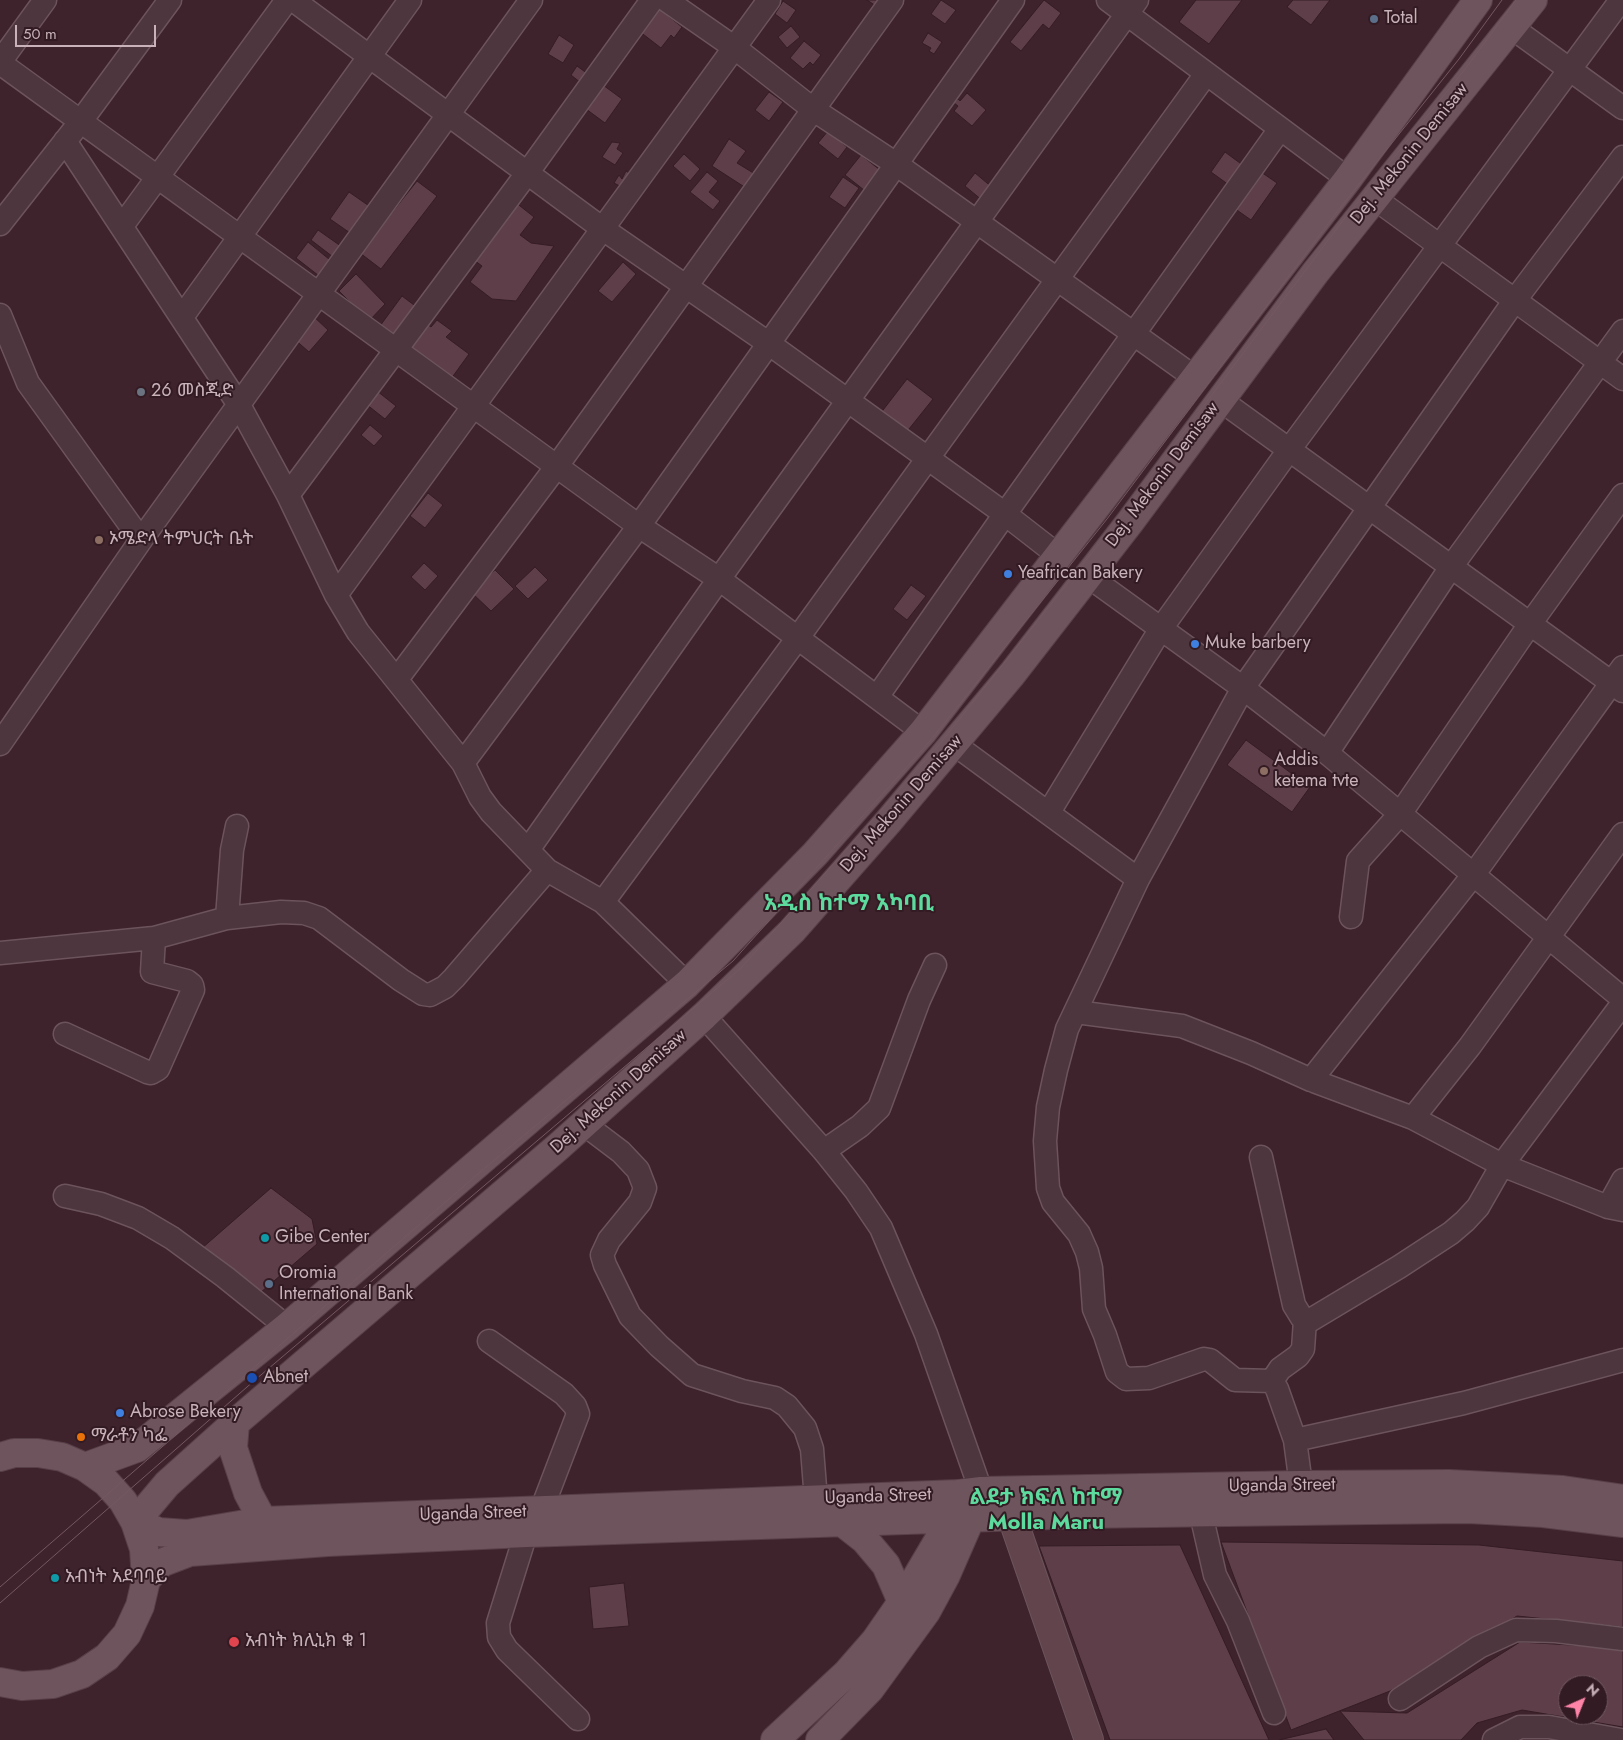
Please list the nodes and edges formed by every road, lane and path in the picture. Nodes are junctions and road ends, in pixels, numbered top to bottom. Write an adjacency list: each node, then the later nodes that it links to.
1 (45, 0): 20 (street)
2 (170, 0): 26 (street)
3 (287, 0): 32 (street)
4 (293, 0): 19 (street)
5 (410, 0): 19 (street)
6 (531, 0): 25 (street)
7 (652, 0): 31 (street)
8 (666, 0): 18 (street)
9 (769, 0): 18 (street)
10 (892, 0): 24 (street)
11 (1013, 0): 30 (street)
12 (1108, 0): 16 (street)
13 (1478, 0): 33 (main road, Dej. Mekonin Demisaw)
14 (1533, 0): 17 (main road, Dej. Mekonin Demisaw)
15 (1621, 0): 21 (street)
16 (1132, 7): 22 (street); 35 (street)
17 (1511, 28): 21 (street); 34 (main road, Dej. Mekonin Demisaw)
18 (735, 48): 24 (street); 38 (street)
19 (370, 55): 25 (street); 39 (street)
20 (0, 63): 26 (street)
21 (1571, 70): 23 (street); 40 (street)
22 (1206, 74): 27 (street); 41 (street)
23 (1623, 108)
24 (814, 110): 30 (street); 42 (street)
25 (449, 114): 31 (street); 43 (street)
26 (81, 121): 28 (street); 32 (street)
27 (1280, 129): 33 (street); 48 (street)
28 (65, 141): 36 (street); 37 (street)
29 (1623, 157): 44 (street)
30 (896, 164): 35 (street); 49 (street)
31 (528, 172): 38 (street); 50 (street)
32 (156, 178): 37 (street); 39 (street)
33 (1348, 179): 52 (main road, Dej. Mekonin Demisaw)
34 (1374, 198): 40 (street); 54 (main road, Dej. Mekonin Demisaw)
35 (976, 222): 41 (street); 55 (street)
36 (0, 224)
37 (122, 226): 46 (street)
38 (602, 229): 42 (street); 57 (street)
39 (240, 237): 43 (street); 46 (street)
40 (1440, 245): 44 (street); 58 (street)
41 (1057, 279): 48 (street); 59 (street)
42 (687, 287): 49 (street); 60 (street)
43 (320, 293): 50 (street); 56 (street)
44 (1515, 300): 51 (street); 63 (street)
45 (0, 315): 66 (street)
46 (182, 318): 56 (street)
47 (1623, 331): 51 (street)
48 (1134, 336): 52 (street); 64 (street)
49 (768, 343): 55 (street); 65 (street)
50 (396, 350): 57 (street); 61 (street)
51 (1601, 362): 53 (street); 68 (street)
52 (1194, 377): 67 (main road, Dej. Mekonin Demisaw)
53 (1623, 378)
54 (1219, 399): 58 (street); 69 (main road, Dej. Mekonin Demisaw)
55 (848, 400): 59 (street); 70 (street)
56 (239, 405): 61 (street); 66 (street)
57 (474, 405): 60 (street); 71 (street)
58 (1289, 450): 63 (street); 73 (street)
59 (927, 457): 64 (street); 74 (street)
60 (557, 466): 65 (street); 75 (street)
61 (288, 495): 71 (street)
62 (1623, 495): 72 (street)
63 (1370, 508): 68 (street); 77 (street)
64 (1005, 514): 67 (street); 78 (street)
65 (639, 526): 70 (street); 83 (street)
66 (141, 540): 80 (street)
67 (1059, 556): 79 (main road, Dej. Mekonin Demisaw)
68 (1451, 567): 72 (street); 82 (street)
69 (1088, 576): 73 (street); 81 (main road, Dej. Mekonin Demisaw)
70 (719, 579): 74 (street); 88 (street)
71 (336, 595): 75 (street)
72 (1530, 624): 76 (street); 85 (street)
73 (1160, 630): 77 (street); 84 (street)
74 (797, 639): 78 (street); 92 (street)
75 (397, 679): 83 (street)
76 (1619, 680): 90 (street)
77 (1243, 688): 82 (street); 91 (street)
78 (877, 697): 79 (street)
79 (923, 732): 99 (main road, Dej. Mekonin Demisaw)
80 (0, 744)
81 (954, 744): 84 (street); 103 (main road, Dej. Mekonin Demisaw)
82 (1327, 752): 85 (street)
83 (463, 763): 88 (street)
84 (1049, 812): 91 (street)
85 (1400, 814): 90 (street); 93 (street)
86 (237, 826): 94 (street)
87 (1623, 834): 96 (street)
88 (528, 850): 89 (street)
89 (547, 870): 92 (street); 94 (street)
90 (1474, 874): 96 (street); 105 (street)
91 (1138, 879): 102 (street)
92 (603, 902): 99 (street)
93 (1351, 917)
94 (228, 918): 95 (street)
95 (154, 938): 97 (street); 104 (street)
96 (1548, 939): 100 (street); 106 (street)
97 (0, 953)
98 (935, 965): 108 (street)
99 (687, 984): 115 (main road, Dej. Mekonin Demisaw)
100 (1623, 999)
101 (1623, 1003): 110 (street)
102 (1076, 1012): 105 (street); 118 (street)
103 (704, 1016): 107 (main road, Dej. Mekonin Demisaw); 108 (street)
104 (65, 1034)
105 (1311, 1080): 106 (street)
106 (1413, 1118): 110 (street)
107 (584, 1124): 119 (main road, Dej. Mekonin Demisaw); 125 (street)
108 (824, 1151): 126 (street)
109 (1261, 1157): 114 (street)
110 (1502, 1166): 113 (street); 114 (street)
111 (1623, 1180): 113 (street)
112 (65, 1196): 115 (street)
113 (1615, 1208)
114 (1305, 1320): 118 (street)
115 (287, 1327): 122 (main road, Dej. Mekonin Demisaw)
116 (489, 1341): 131 (street)
117 (1623, 1360): 120 (street)
118 (1272, 1381): 120 (street)
119 (236, 1423): 129 (main road); 130 (main road, Dej. Mekonin Demisaw)
120 (1295, 1440): 123 (street)
121 (0, 1457): 122 (main road)
122 (85, 1467): 130 (main road)
123 (1300, 1485): 124 (main road, Uganda Street); 126 (main road, Uganda Street)
124 (1623, 1499)
125 (816, 1500): 126 (main road, Uganda Street); 131 (main road, Uganda Street)
126 (966, 1505): 128 (main road, Uganda Street); 132 (main road, Uganda Street); 135 (main road); 142 (main road)
127 (1202, 1514): 128 (main road, Uganda Street); 133 (main road, Uganda Street); 139 (street)
128 (1012, 1516): 143 (main road)
129 (263, 1521): 130 (main road, Uganda Street); 131 (main road, Uganda Street)
130 (135, 1522): 134 (main road)
131 (533, 1522): 132 (main road, Uganda Street); 134 (main road, Uganda Street); 140 (street)
132 (842, 1522): 135 (main road)
133 (1623, 1523)
134 (146, 1580): 137 (main road)
135 (902, 1602): 141 (main road)
136 (1623, 1639): 138 (street)
137 (0, 1682)
138 (1400, 1699)
139 (1274, 1713)
140 (578, 1719)
141 (775, 1740)
142 (820, 1740)
143 (1089, 1740)
144 (1494, 1740): 145 (street)
145 (1621, 1740)

